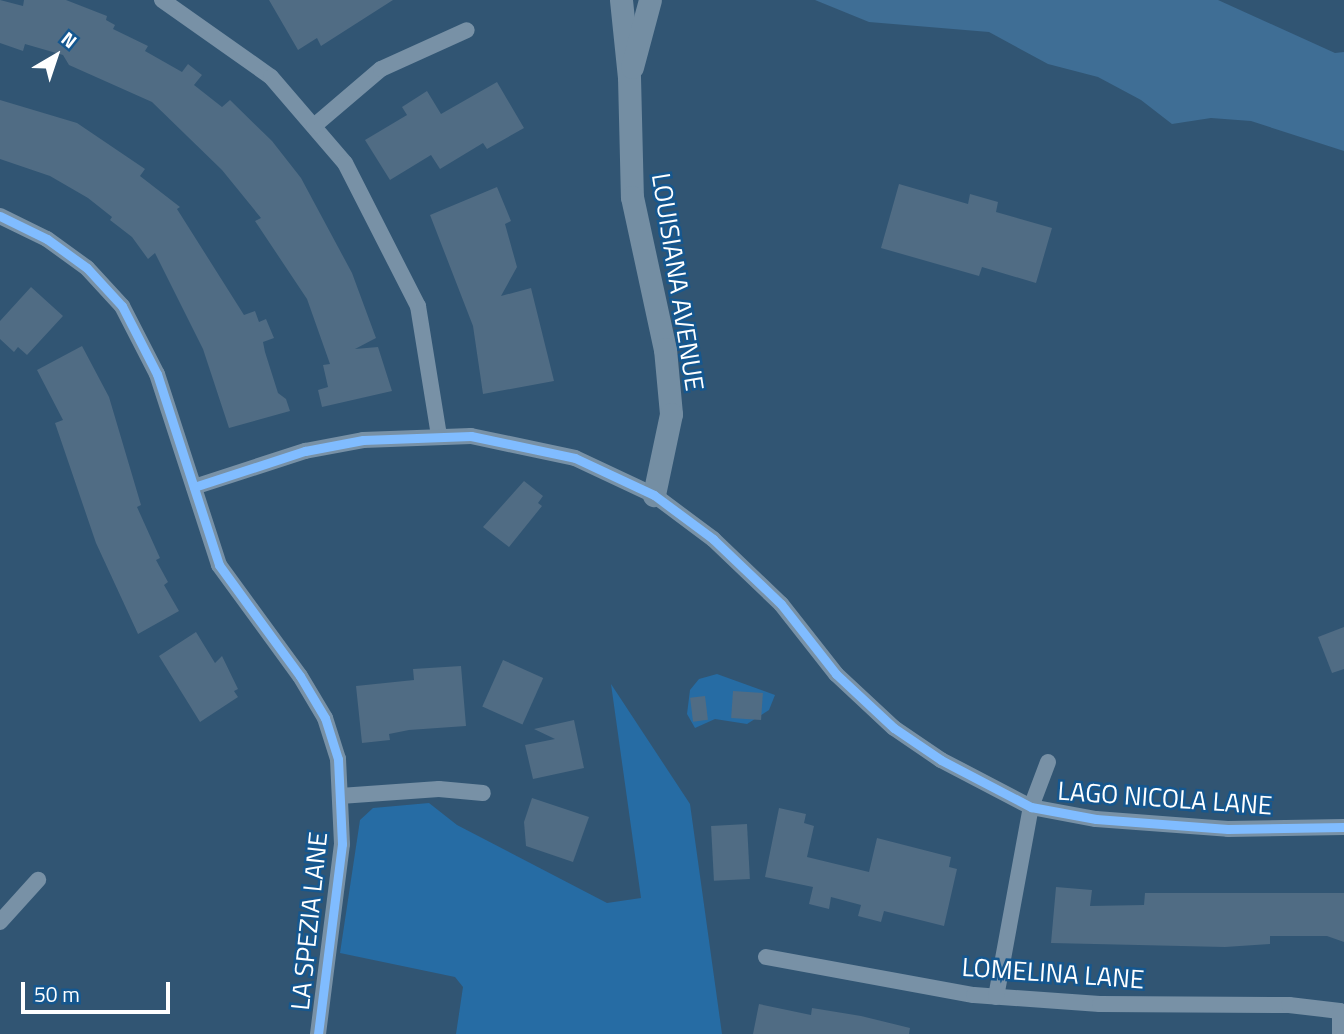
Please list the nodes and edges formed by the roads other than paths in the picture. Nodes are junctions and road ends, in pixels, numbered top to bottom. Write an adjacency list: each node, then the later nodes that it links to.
1 (162, 0): 6 (street)
2 (621, 0): 5 (street, LOUISIANA AVENUE)
3 (650, 0): 5 (street, LOUISIANA AVENUE)
4 (467, 30): 6 (street)
5 (629, 76): 10 (street, LOUISIANA AVENUE)
6 (314, 126): 8 (street)
7 (0, 216): 9 (street, LA SPEZIA LANE)
8 (439, 436): 9 (street, LAGO NICOLA LANE); 10 (street, LAGO NICOLA LANE)
9 (194, 487): 13 (street, LA SPEZIA LANE)
10 (654, 495): 14 (street, LAGO NICOLA LANE)
11 (1048, 762): 14 (street)
12 (483, 793): 13 (street)
13 (340, 796): 20 (street, LA SPEZIA LANE)
14 (1031, 807): 15 (street, LAGO NICOLA LANE); 19 (street)
15 (1344, 827)
16 (38, 880): 17 (street)
17 (0, 922)
18 (766, 957): 19 (street, LOMELINA LANE)
19 (996, 997): 21 (street, LOMELINA LANE)
20 (318, 1034)
21 (1340, 1034)

